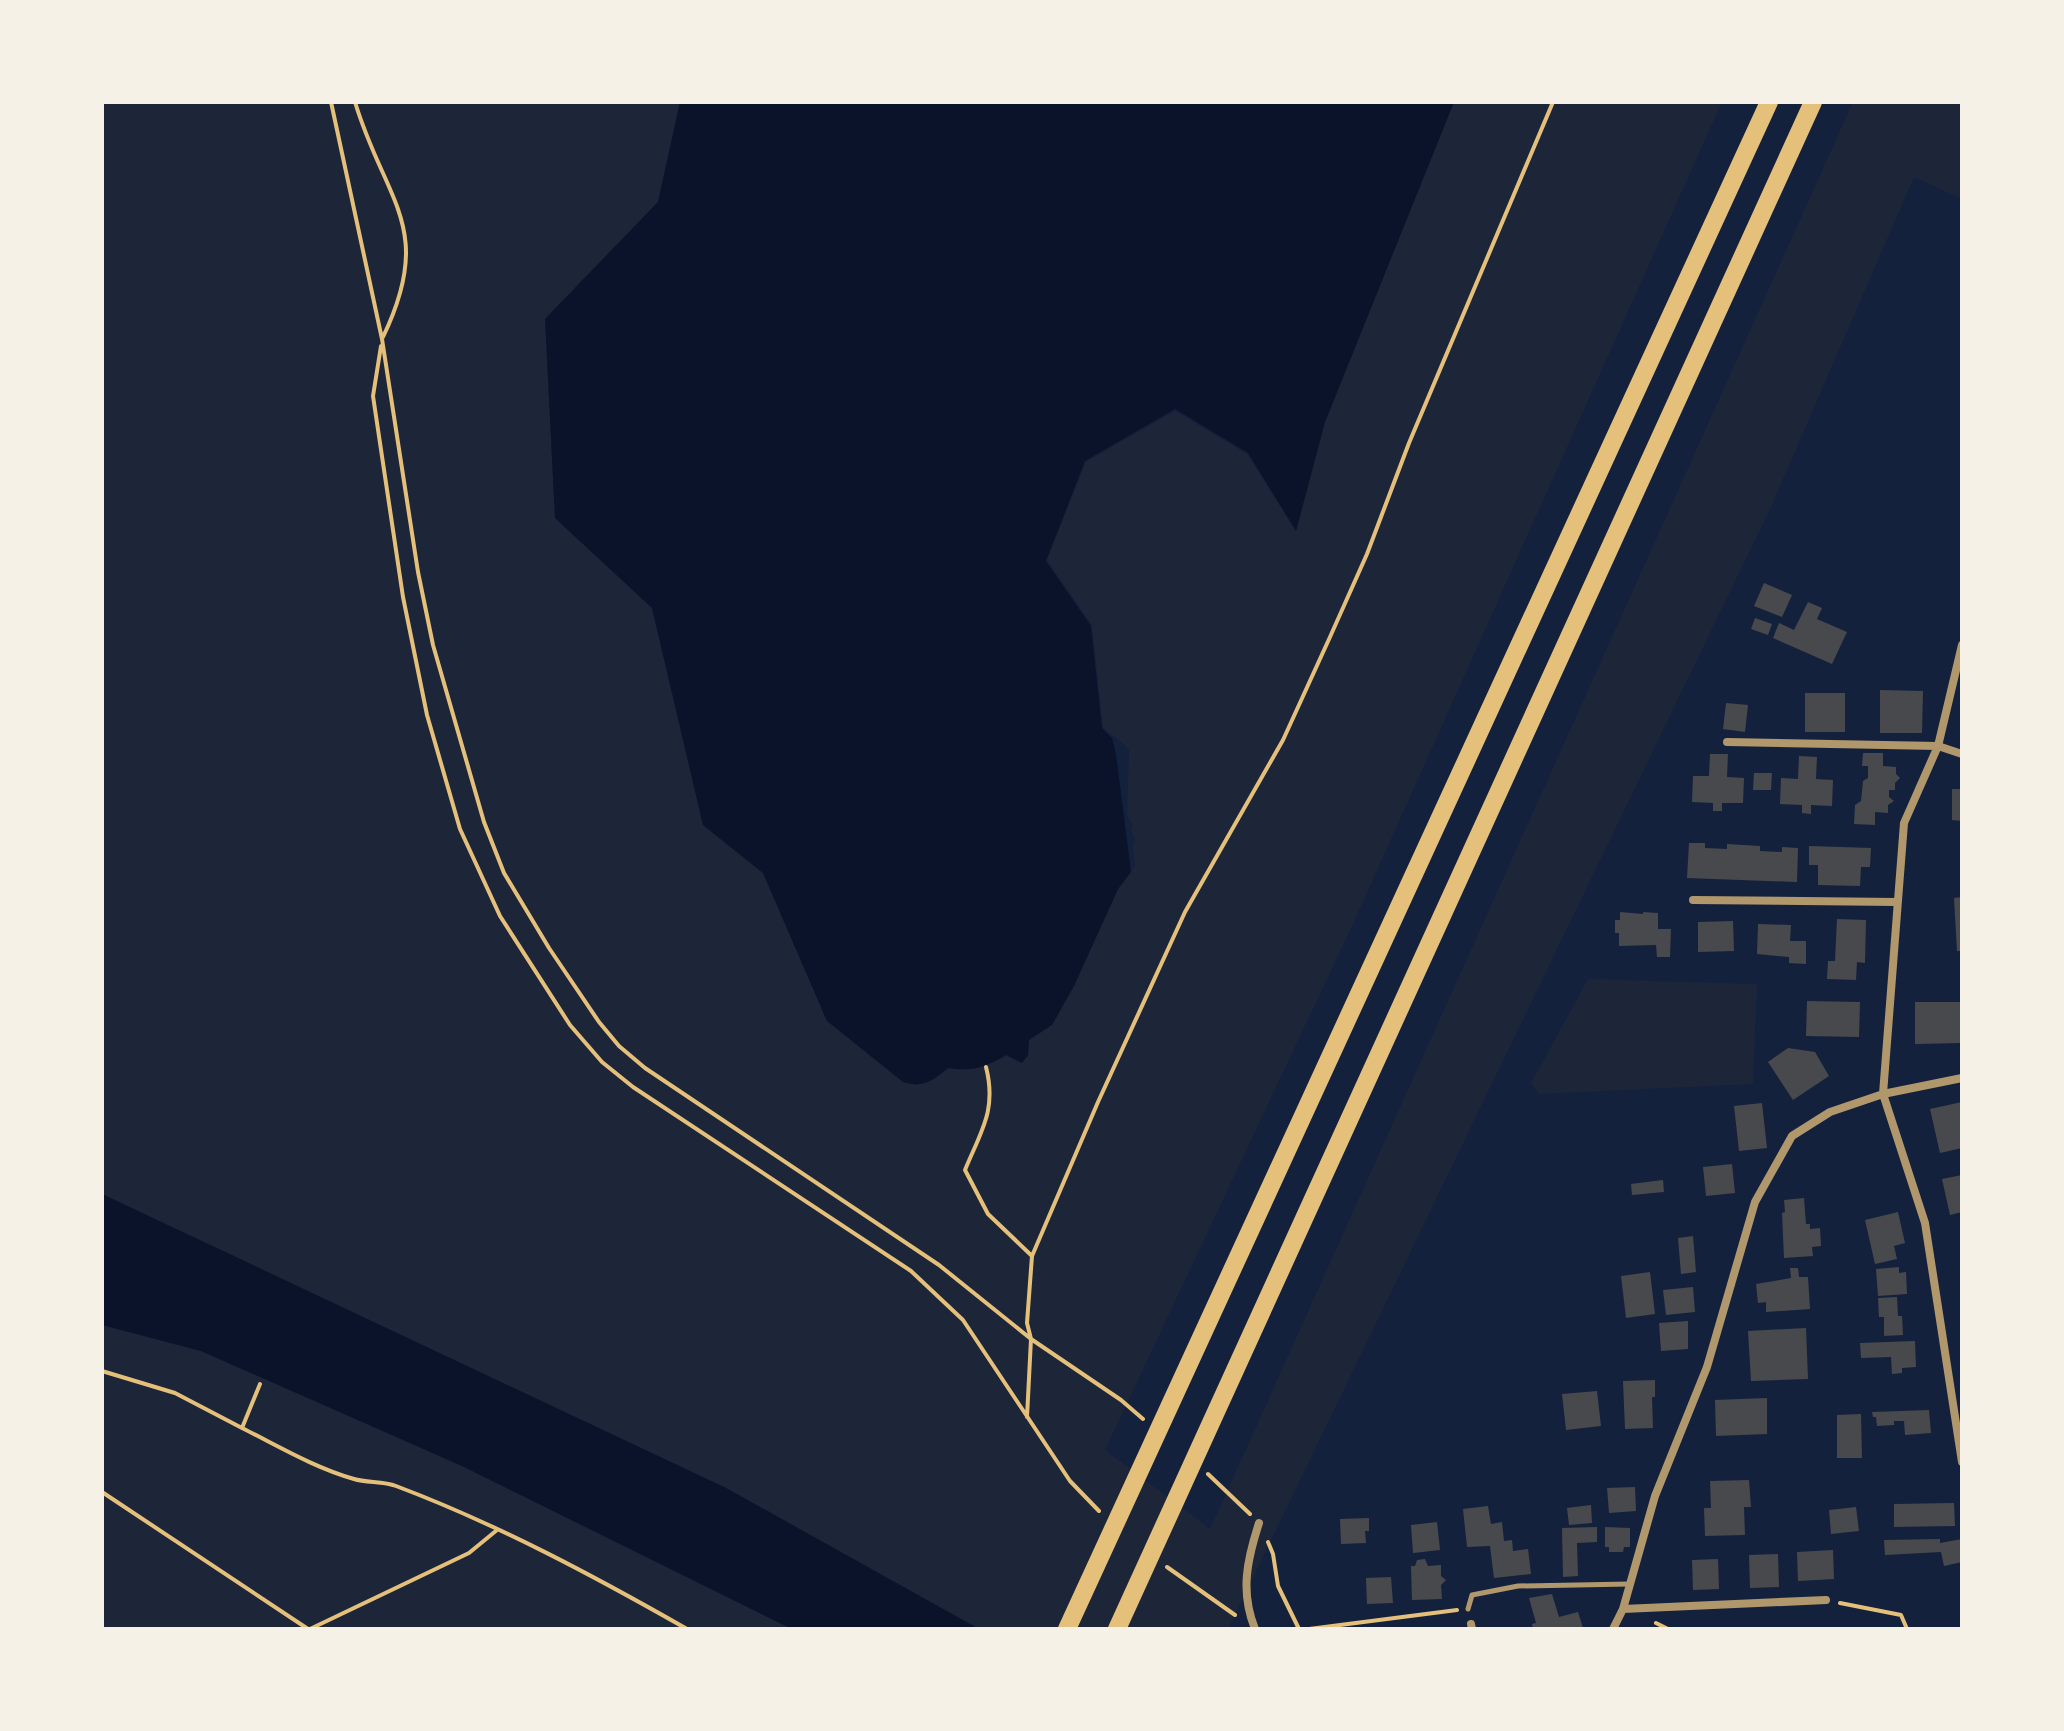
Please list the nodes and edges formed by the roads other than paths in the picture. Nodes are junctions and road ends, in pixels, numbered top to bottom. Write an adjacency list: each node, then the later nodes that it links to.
1 (1769, 102): 18 (highway)
2 (1813, 102): 19 (highway)
3 (1962, 645): 5 (street)
4 (1727, 742): 5 (street)
5 (1938, 746): 6 (street); 8 (street)
6 (1962, 754)
7 (1693, 900): 8 (street)
8 (1896, 902): 10 (street)
9 (1962, 1078): 10 (street)
10 (1883, 1094): 11 (street); 13 (street)
11 (1962, 1462)
12 (1259, 1523): 17 (street)
13 (1630, 1584): 15 (lane); 16 (street)
14 (1826, 1600): 16 (street)
15 (1468, 1609)
16 (1623, 1609): 20 (street)
17 (1255, 1628)
18 (1067, 1629)
19 (1117, 1629)
20 (1613, 1629)

